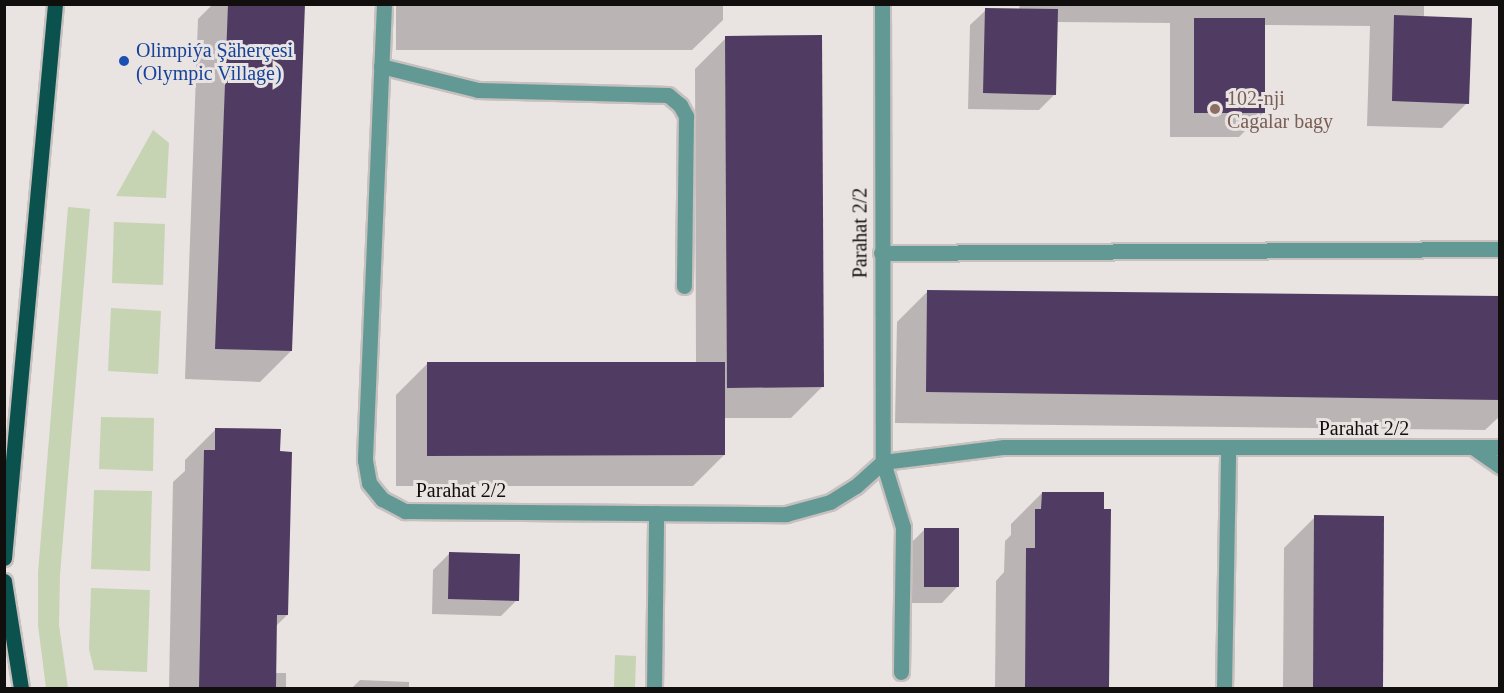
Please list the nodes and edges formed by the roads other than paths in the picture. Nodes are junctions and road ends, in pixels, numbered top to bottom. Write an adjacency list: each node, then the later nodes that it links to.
1 (55, 4): 14 (main road)
2 (384, 4): 4 (street, Parahat 2/2)
3 (882, 4): 6 (street, Parahat 2/2)
4 (381, 66): 7 (street); 13 (street, Parahat 2/2)
5 (1500, 249): 6 (street)
6 (881, 253): 11 (street, Parahat 2/2)
7 (684, 286)
8 (1500, 447): 9 (street, Parahat 2/2)
9 (1474, 448): 10 (street, Parahat 2/2); 12 (street)
10 (1228, 449): 11 (street, Parahat 2/2); 19 (street)
11 (883, 462): 13 (street, Parahat 2/2); 16 (street)
12 (1500, 466)
13 (656, 513): 18 (street)
14 (4, 558)
15 (4, 581): 17 (main road)
16 (901, 672)
17 (21, 688)
18 (654, 688)
19 (1224, 688)

